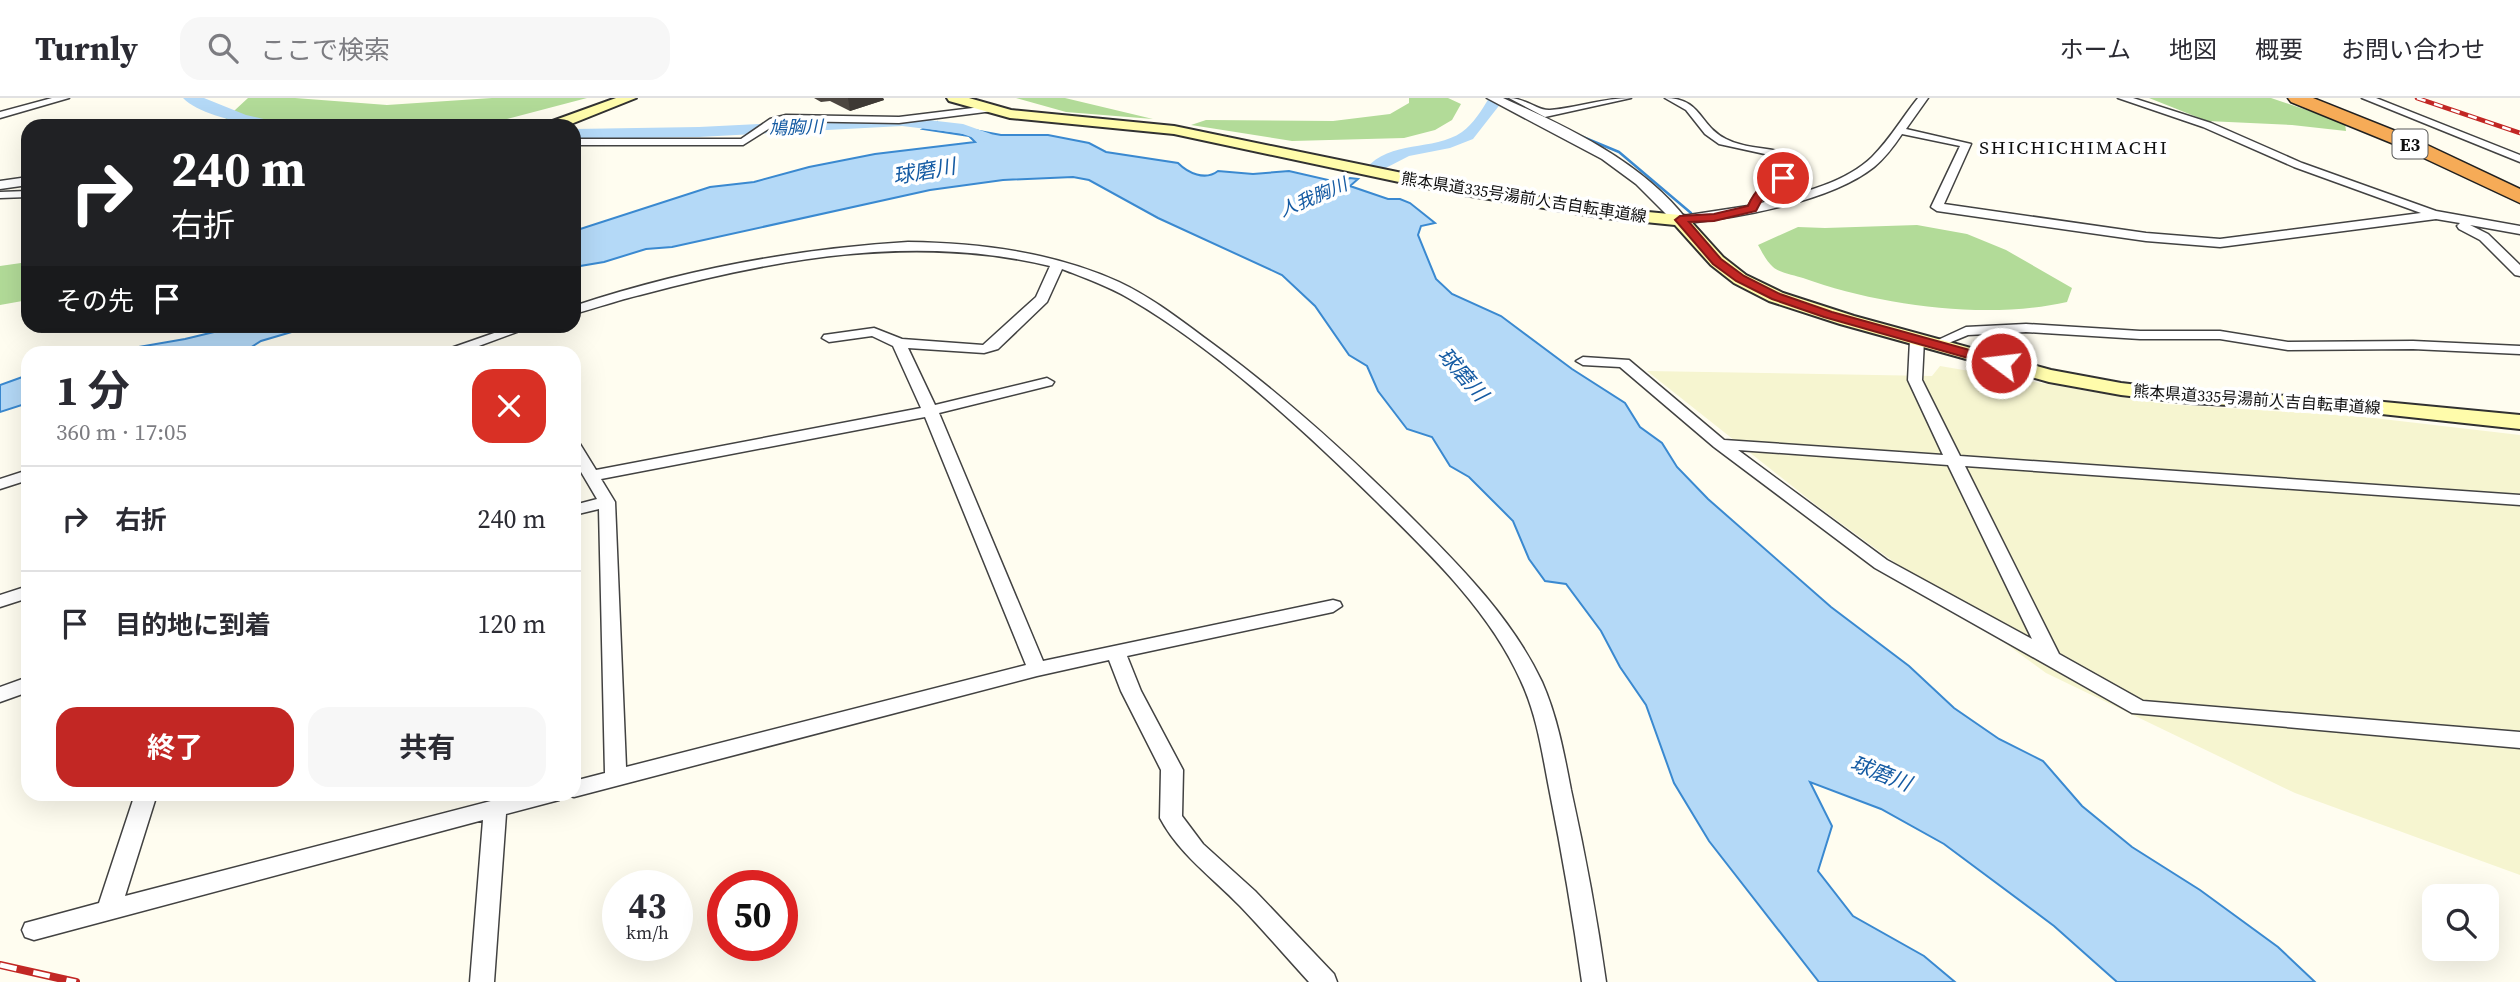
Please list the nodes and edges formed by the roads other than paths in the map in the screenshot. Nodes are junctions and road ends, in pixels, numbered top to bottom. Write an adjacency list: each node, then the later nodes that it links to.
1 (64, 98): 14 (street)
2 (629, 98): 15 (main road)
3 (954, 98): 13 (main road, 熊本県道335号湯前人吉自転車道線)
4 (1493, 98): 27 (street)
5 (1514, 98): 6 (street)
6 (1626, 98)
7 (1670, 98): 25 (street)
8 (1923, 98): 16 (street)
9 (2123, 98): 26 (street)
10 (2297, 98): 24 (highway, E3)
11 (2311, 98): 21 (highway, E3)
12 (2367, 98): 18 (street)
13 (989, 110): 17 (street); 27 (main road, 熊本県道335号湯前人吉自転車道線)
14 (0, 116)
15 (571, 119)
16 (1898, 130): 25 (street); 26 (street)
17 (581, 142)
18 (2520, 159)
19 (21, 182): 20 (street)
20 (0, 185)
21 (2520, 189)
22 (21, 194): 23 (street)
23 (0, 195)
24 (2520, 197)
25 (1752, 208): 27 (street)
26 (2436, 215): 28 (street); 30 (street)
27 (1680, 220): 34 (main road, 熊本県道335号湯前人吉自転車道線)
28 (2520, 230)
29 (1058, 263): 31 (street); 35 (street); 69 (street)
30 (2520, 272)
31 (581, 308)
32 (505, 333): 36 (street)
33 (829, 338): 35 (street)
34 (1925, 342): 37 (street); 41 (main road, 熊本県道335号湯前人吉自転車道線); 43 (street)
35 (898, 343): 40 (street)
36 (465, 346)
37 (2520, 350)
38 (1583, 361): 42 (street)
39 (1047, 382): 40 (street)
40 (930, 411): 45 (street); 56 (street)
41 (2520, 422)
42 (1720, 444): 43 (street); 55 (street)
43 (1953, 460): 48 (street); 55 (street)
44 (581, 461): 45 (street)
45 (589, 476): 49 (street)
46 (21, 477): 47 (street)
47 (0, 484)
48 (2520, 500)
49 (607, 502): 50 (street); 60 (street)
50 (581, 508)
51 (21, 594): 52 (street)
52 (0, 601)
53 (1333, 606): 54 (street)
54 (1115, 652): 56 (street); 68 (street)
55 (2051, 658): 59 (street)
56 (1037, 669): 60 (street)
57 (21, 687): 58 (street)
58 (0, 695)
59 (2520, 740)
60 (616, 778): 61 (street)
61 (581, 787)
62 (144, 801): 65 (street)
63 (525, 801): 64 (street)
64 (495, 809): 65 (street); 67 (street)
65 (109, 910): 66 (street)
66 (34, 930)
67 (482, 982)
68 (1325, 982)
69 (1594, 982)

